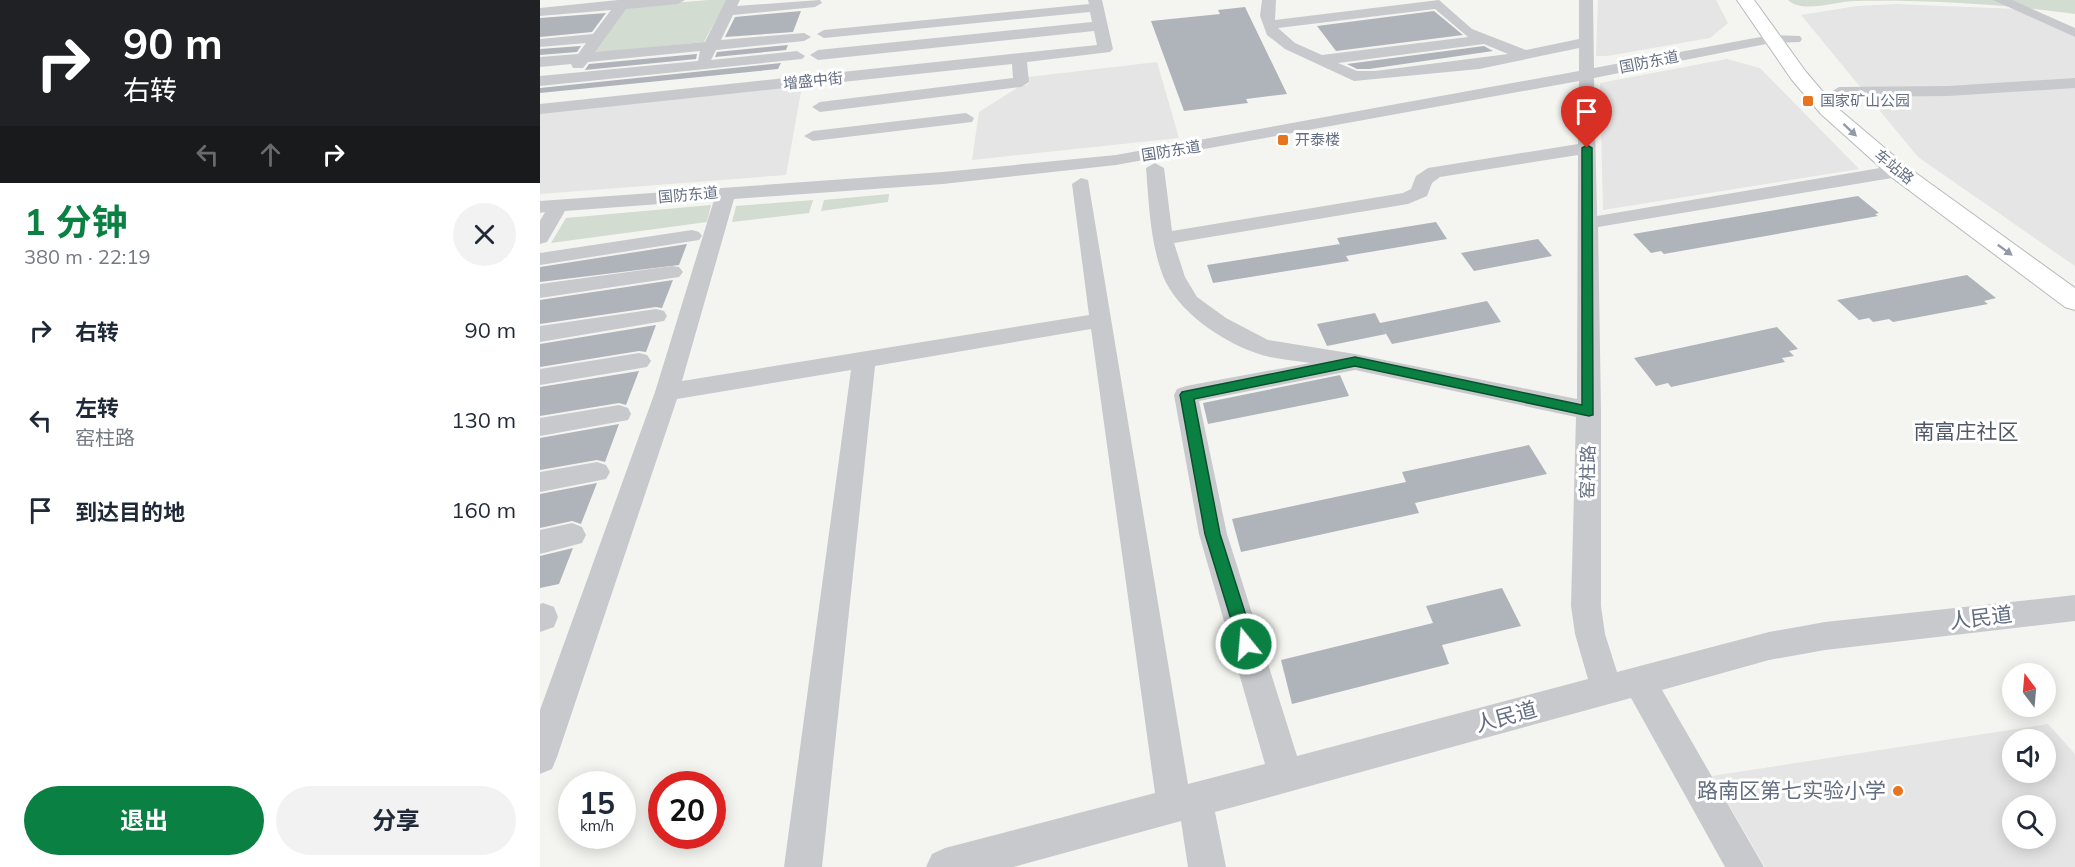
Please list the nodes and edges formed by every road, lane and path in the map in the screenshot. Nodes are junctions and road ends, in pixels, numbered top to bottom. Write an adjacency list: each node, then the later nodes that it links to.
1 (545, 0): 12 (street)
2 (678, 0): 9 (street)
3 (1269, 0): 18 (street)
4 (1586, 0): 32 (street, 窑柱路)
5 (1745, 0): 28 (main road, 车站路)
6 (1765, 0): 29 (main road, 车站路)
7 (2000, 0): 23 (street)
8 (816, 2): 13 (street); 26 (street)
9 (624, 3): 15 (street); 16 (street)
10 (1096, 3): 14 (street); 21 (street)
11 (942, 5): 17 (street)
12 (540, 6)
13 (730, 6): 22 (street)
14 (1023, 7): 17 (street); 25 (street)
15 (540, 12)
16 (611, 20): 19 (street); 27 (street)
17 (941, 22): 24 (street); 31 (street)
18 (1270, 25): 30 (street); 40 (street)
19 (540, 26)
20 (742, 26): 22 (street)
21 (1100, 26): 25 (street); 39 (street, 增盛中街)
22 (719, 28): 34 (street)
23 (2075, 33)
24 (824, 34)
25 (1026, 34): 31 (street); 39 (street)
26 (804, 37): 34 (street); 37 (street)
27 (598, 38): 33 (street); 38 (street)
28 (1771, 39): 29 (street, 国防东道); 46 (street, 国防东道); 60 (main road, 车站路, one-way to 60)
29 (1795, 39): 51 (main road, 车站路)
30 (1483, 40): 36 (street); 40 (street)
31 (940, 42): 35 (street); 43 (street)
32 (1588, 42): 36 (street); 46 (street, 窑柱路)
33 (540, 43)
34 (710, 46): 38 (street); 42 (street)
35 (818, 55)
36 (1526, 55): 40 (street)
37 (797, 56): 42 (street); 45 (street)
38 (583, 58): 41 (street); 47 (street)
39 (1023, 58): 43 (street, 增盛中街); 52 (street)
40 (1321, 60)
41 (540, 62)
42 (700, 66): 47 (street); 49 (street)
43 (939, 67): 44 (street, 增盛中街)
44 (894, 72): 52 (street); 54 (street, 增盛中街)
45 (790, 74)
46 (1587, 74): 58 (street, 窑柱路); 62 (street, 国防东道)
47 (569, 78): 48 (street); 54 (street)
48 (540, 81)
49 (692, 83)
50 (2075, 83): 51 (street)
51 (1839, 92): 70 (main road, 车站路)
52 (891, 98): 53 (street); 56 (street)
53 (819, 107)
54 (544, 109)
55 (966, 118): 56 (street)
56 (887, 128): 57 (street)
57 (813, 136)
58 (1587, 148): 64 (street, 窑柱路); 67 (street)
59 (1155, 168): 67 (street)
60 (1898, 171): 64 (street); 72 (main road, 车站路, one-way to 72)
61 (1081, 184): 74 (street)
62 (726, 192): 63 (street, 国防东道); 80 (street)
63 (550, 206): 66 (street)
64 (1588, 224): 81 (street, 窑柱路)
65 (692, 236): 68 (street)
66 (540, 238)
67 (1163, 239): 78 (street)
68 (540, 259)
69 (672, 272): 71 (street)
70 (2075, 279)
71 (540, 291)
72 (2075, 301)
73 (656, 316): 75 (street)
74 (1101, 320): 76 (street); 92 (street)
75 (540, 334)
76 (864, 359): 80 (street); 93 (street)
77 (639, 361): 79 (street)
78 (1355, 362): 81 (street); 91 (street)
79 (540, 377)
80 (667, 392): 90 (street)
81 (1589, 411): 89 (street, 窑柱路)
82 (619, 414): 83 (street)
83 (540, 427)
84 (597, 472): 85 (street)
85 (540, 483)
86 (572, 536): 87 (street)
87 (540, 542)
88 (2075, 608): 89 (street, 人民道)
89 (1623, 685): 91 (street, 人民道); 96 (street, 窑柱路)
90 (540, 756)
91 (1286, 775): 92 (street, 人民道)
92 (1184, 802): 94 (street, 人民道); 95 (street)
93 (803, 867)
94 (945, 867)
95 (1207, 867)
96 (1745, 867)

